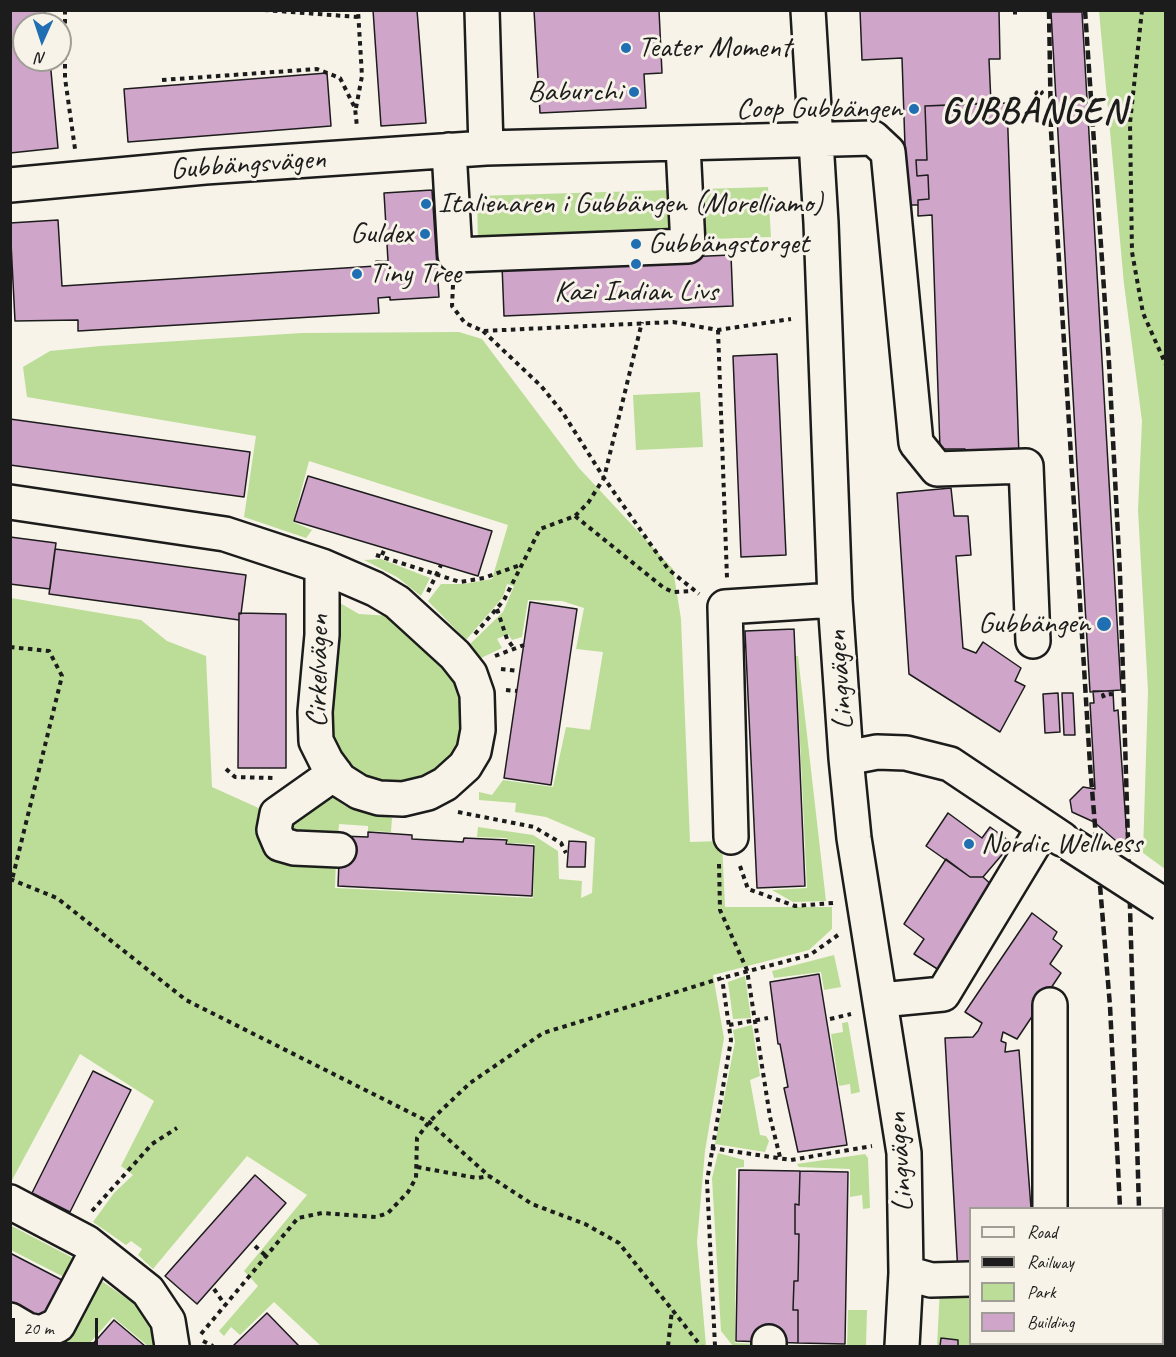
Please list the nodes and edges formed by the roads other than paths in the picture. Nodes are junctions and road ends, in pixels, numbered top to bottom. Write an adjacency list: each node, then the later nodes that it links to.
1 (482, 10): 5 (street)
2 (808, 10): 3 (street, Lingvägen)
3 (814, 141): 4 (street, Gubbängsvägen); 10 (street, Lingvägen); 11 (street, Gubbängsvägen)
4 (682, 145): 5 (street, Gubbängsvägen); 6 (street)
5 (486, 148): 6 (street, Gubbängsvägen)
6 (449, 150): 7 (street, Gubbängsvägen)
7 (10, 185)
8 (10, 502): 9 (street, Cirkelvägen)
9 (322, 566): 13 (street, Cirkelvägen); 13 (street, Cirkelvägen)
10 (835, 600): 12 (street, Lingvägen); 16 (street)
11 (1033, 641)
12 (846, 758): 14 (street); 19 (street, Lingvägen)
13 (335, 773): 15 (street)
14 (1057, 836): 17 (street, bridge); 19 (street)
15 (339, 850)
16 (729, 851)
17 (1164, 905)
18 (1050, 1005): 21 (street)
19 (869, 1006): 23 (street, Lingvägen)
20 (10, 1202): 22 (street)
21 (1050, 1207)
22 (86, 1244): 25 (street); 26 (street)
23 (906, 1273): 24 (street); 27 (street, Lingvägen)
24 (969, 1279)
25 (10, 1320)
26 (184, 1342)
27 (902, 1347)

